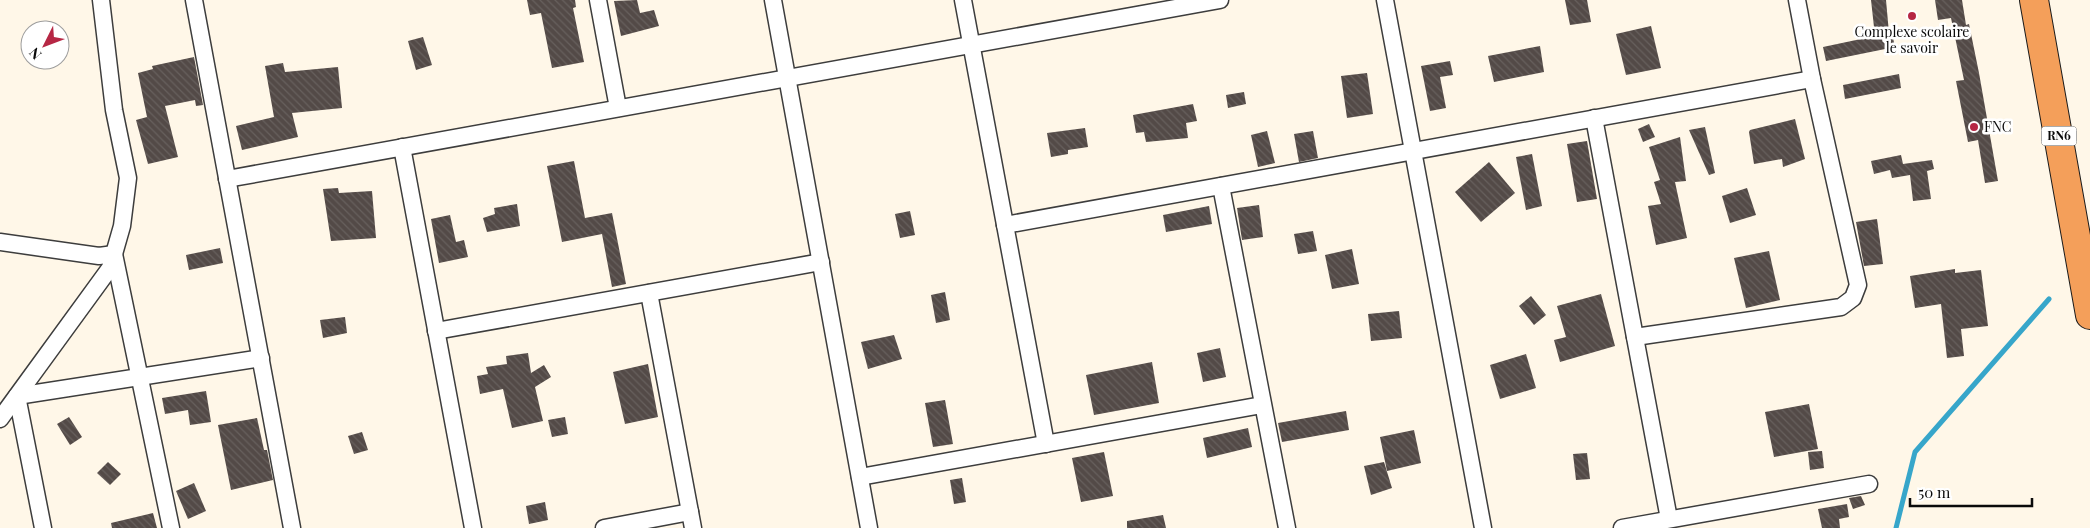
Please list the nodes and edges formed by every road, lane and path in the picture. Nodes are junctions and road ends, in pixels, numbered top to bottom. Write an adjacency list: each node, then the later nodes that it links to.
1 (101, 0): 21 (street)
2 (194, 0): 17 (street)
3 (598, 0): 13 (street)
4 (773, 0): 11 (street)
5 (963, 0): 10 (street)
6 (1220, 0): 10 (street)
7 (1384, 0): 16 (street)
8 (1797, 0): 12 (street)
9 (2034, 0): 24 (highway, RN6)
10 (971, 45): 11 (street); 19 (street)
11 (787, 78): 13 (street); 22 (street)
12 (1812, 79): 14 (street); 26 (street)
13 (618, 108): 15 (street)
14 (1594, 118): 16 (street); 26 (street)
15 (402, 147): 17 (street); 25 (street)
16 (1413, 151): 18 (street); 44 (street)
17 (228, 179): 27 (street)
18 (1221, 186): 19 (street); 30 (street)
19 (1005, 225): 32 (street)
20 (0, 242): 21 (street)
21 (114, 254): 28 (street); 29 (street)
22 (820, 262): 23 (street); 33 (street)
23 (649, 293): 25 (street); 35 (street)
24 (2090, 315)
25 (436, 332): 40 (street)
26 (1635, 337): 36 (street)
27 (260, 358): 28 (street); 39 (street)
28 (139, 377): 29 (street); 38 (street)
29 (16, 396): 31 (street); 37 (street)
30 (1262, 405): 32 (street); 43 (street)
31 (0, 419)
32 (1046, 444): 33 (street)
33 (860, 477): 42 (street)
34 (1869, 484): 36 (street)
35 (691, 520): 41 (street)
36 (1669, 520): 45 (street)
37 (43, 528)
38 (170, 528)
39 (292, 528)
40 (473, 528)
41 (604, 528)
42 (869, 528)
43 (1286, 528)
44 (1484, 528)
45 (1622, 528)

